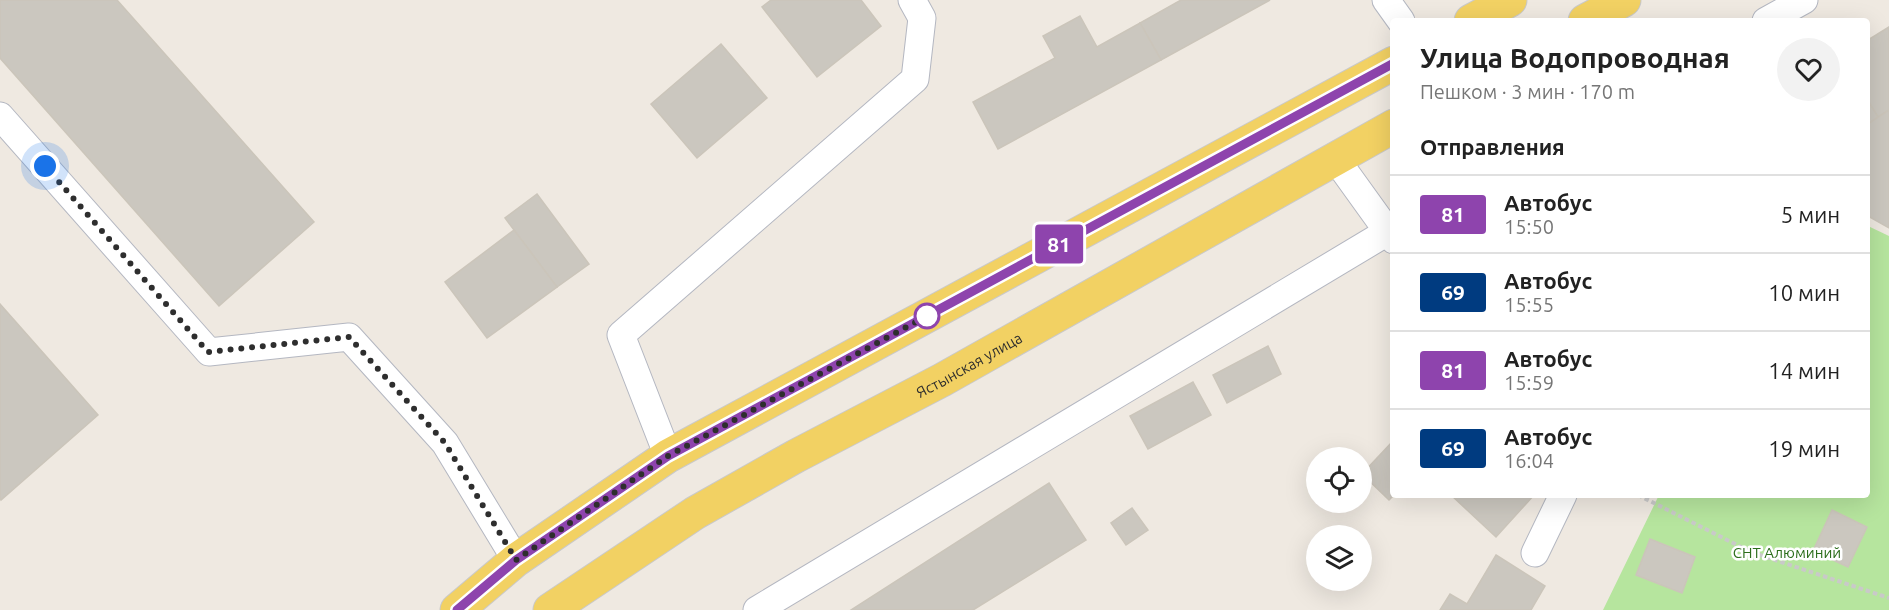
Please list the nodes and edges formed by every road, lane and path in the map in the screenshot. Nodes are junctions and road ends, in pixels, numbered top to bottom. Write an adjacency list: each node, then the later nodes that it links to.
1 (912, 0): 16 (lane)
2 (1386, 0): 6 (lane)
3 (1509, 0): 7 (main road)
4 (1624, 0): 8 (main road)
5 (1804, 0): 9 (lane)
6 (1399, 18)
7 (1476, 18)
8 (1591, 18)
9 (1771, 18)
10 (1390, 65): 16 (main road)
11 (0, 116): 20 (lane)
12 (1390, 128): 13 (main road, Ястынская улица)
13 (1335, 158): 14 (lane); 22 (main road, Ястынская улица)
14 (1390, 232)
15 (1390, 234): 24 (lane)
16 (668, 456): 20 (main road)
17 (1562, 498): 19 (lane)
18 (1644, 498): 21 (path)
19 (1535, 553)
20 (516, 560): 23 (main road)
21 (1889, 598)
22 (558, 608)
23 (457, 610)
24 (757, 610)

